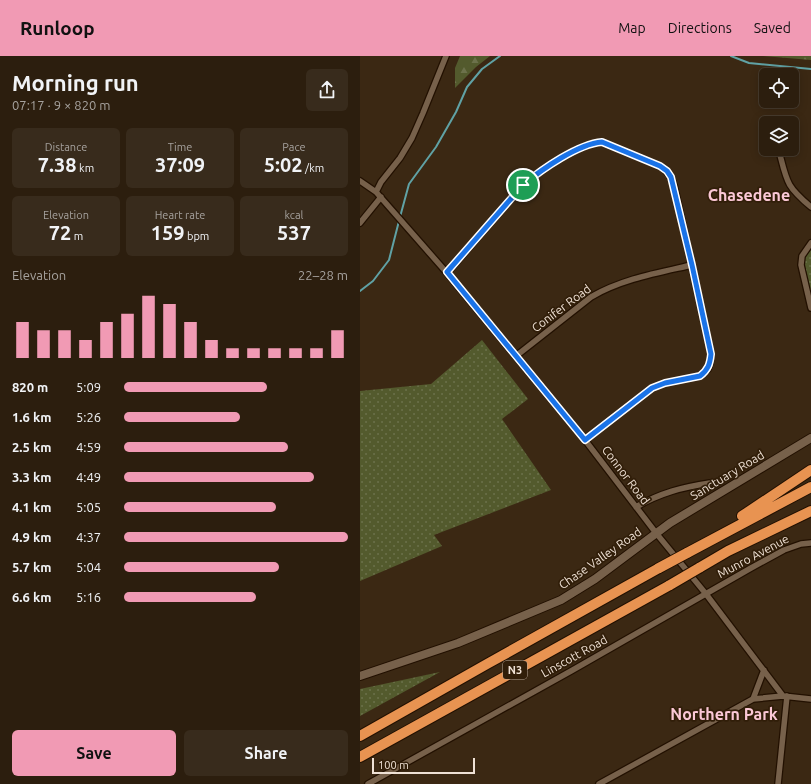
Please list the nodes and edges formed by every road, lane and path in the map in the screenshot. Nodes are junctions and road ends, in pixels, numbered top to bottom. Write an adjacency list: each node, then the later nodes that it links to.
1 (446, 56): 4 (street)
2 (780, 156): 6 (street)
3 (360, 181): 4 (street, Connor Road)
4 (376, 192): 5 (street, Connor Road)
5 (381, 197): 7 (street); 10 (street, Connor Road)
6 (811, 207)
7 (360, 223)
8 (811, 243): 11 (street)
9 (692, 265): 10 (street); 12 (street, Conifer Road); 14 (street)
10 (447, 272): 12 (street, Connor Road)
11 (811, 308)
12 (516, 356): 14 (street, Connor Road)
13 (811, 438): 20 (street, Sanctuary Road)
14 (585, 440): 18 (street, Connor Road)
15 (811, 470): 22 (highway)
16 (710, 483): 18 (street)
17 (811, 486): 22 (highway, N3)
18 (636, 507): 20 (street, Connor Road)
19 (811, 511): 30 (highway, N3, bridge)
20 (656, 533): 23 (street, Chase Valley Road); 25 (street, Chase Valley Road)
21 (811, 543): 23 (street, Munro Avenue)
22 (702, 544): 29 (highway, N3, bridge)
23 (706, 594): 24 (street, Chase Valley Road); 31 (street, Linscott Road)
24 (764, 670): 26 (street, Chase Valley Road); 27 (street)
25 (360, 676)
26 (785, 696): 27 (street); 28 (street); 33 (street)
27 (753, 699): 32 (street)
28 (811, 699)
29 (360, 736)
30 (360, 757)
31 (368, 784)
32 (599, 784)
33 (778, 784)

